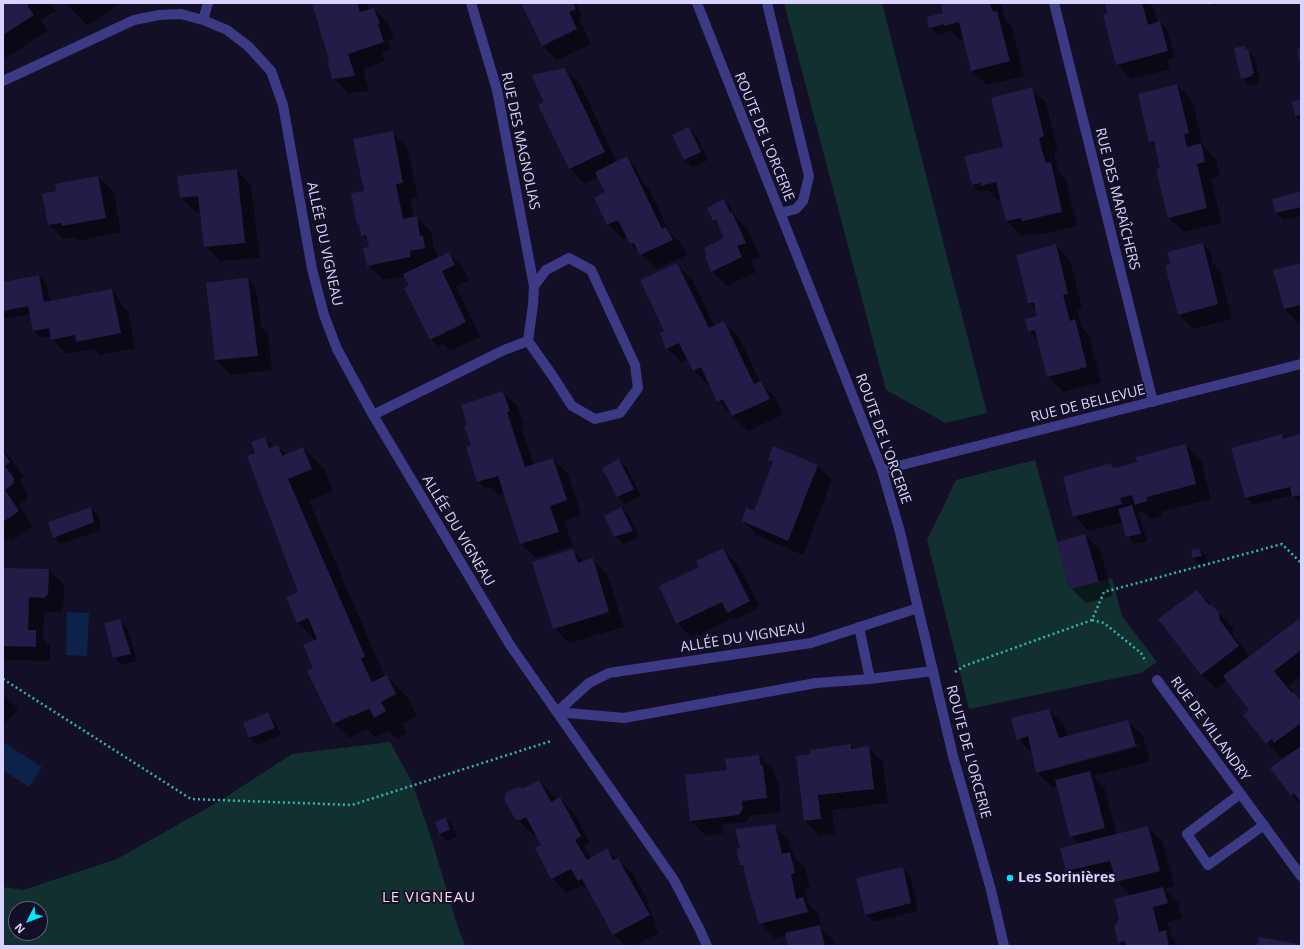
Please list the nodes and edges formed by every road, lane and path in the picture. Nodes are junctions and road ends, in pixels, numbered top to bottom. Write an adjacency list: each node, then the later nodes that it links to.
1 (208, 3): 6 (street)
2 (471, 3): 9 (street, RUE DES MAGNOLIAS)
3 (697, 3): 8 (street, ROUTE DE L'ORCERIE)
4 (767, 3): 8 (street)
5 (1054, 3): 12 (street, RUE DES MARAÎCHERS)
6 (203, 20): 7 (street, ALLÉE DU VIGNEAU); 13 (street, ALLÉE DU VIGNEAU)
7 (3, 81)
8 (780, 213): 14 (street, ROUTE DE L'ORCERIE)
9 (534, 286): 10 (street, RUE DES MAGNOLIAS); 10 (street)
10 (528, 341): 13 (street)
11 (1301, 364): 12 (street, RUE DE BELLEVUE)
12 (1153, 402): 14 (street, RUE DE BELLEVUE)
13 (373, 415): 24 (street, ALLÉE DU VIGNEAU)
14 (882, 470): 16 (street, ROUTE DE L'ORCERIE)
15 (1301, 563): 17 (path)
16 (918, 608): 18 (street, ALLÉE DU VIGNEAU); 19 (street, ROUTE DE L'ORCERIE)
17 (1092, 620): 22 (path); 23 (path)
18 (859, 627): 20 (street); 24 (street, ALLÉE DU VIGNEAU)
19 (933, 673): 20 (street); 23 (street, ROUTE DE L'ORCERIE)
20 (870, 679): 24 (street)
21 (3, 680): 25 (path)
22 (1157, 680): 26 (street, RUE DE VILLANDRY)
23 (936, 686): 30 (street, ROUTE DE L'ORCERIE)
24 (557, 712): 25 (street, ALLÉE DU VIGNEAU)
25 (573, 734): 29 (street, ALLÉE DU VIGNEAU)
26 (1240, 794): 27 (street, RUE DE VILLANDRY); 27 (street, RUE DE VILLANDRY)
27 (1264, 825): 28 (street, RUE DE VILLANDRY)
28 (1301, 876)
29 (707, 946)
30 (1004, 946)

